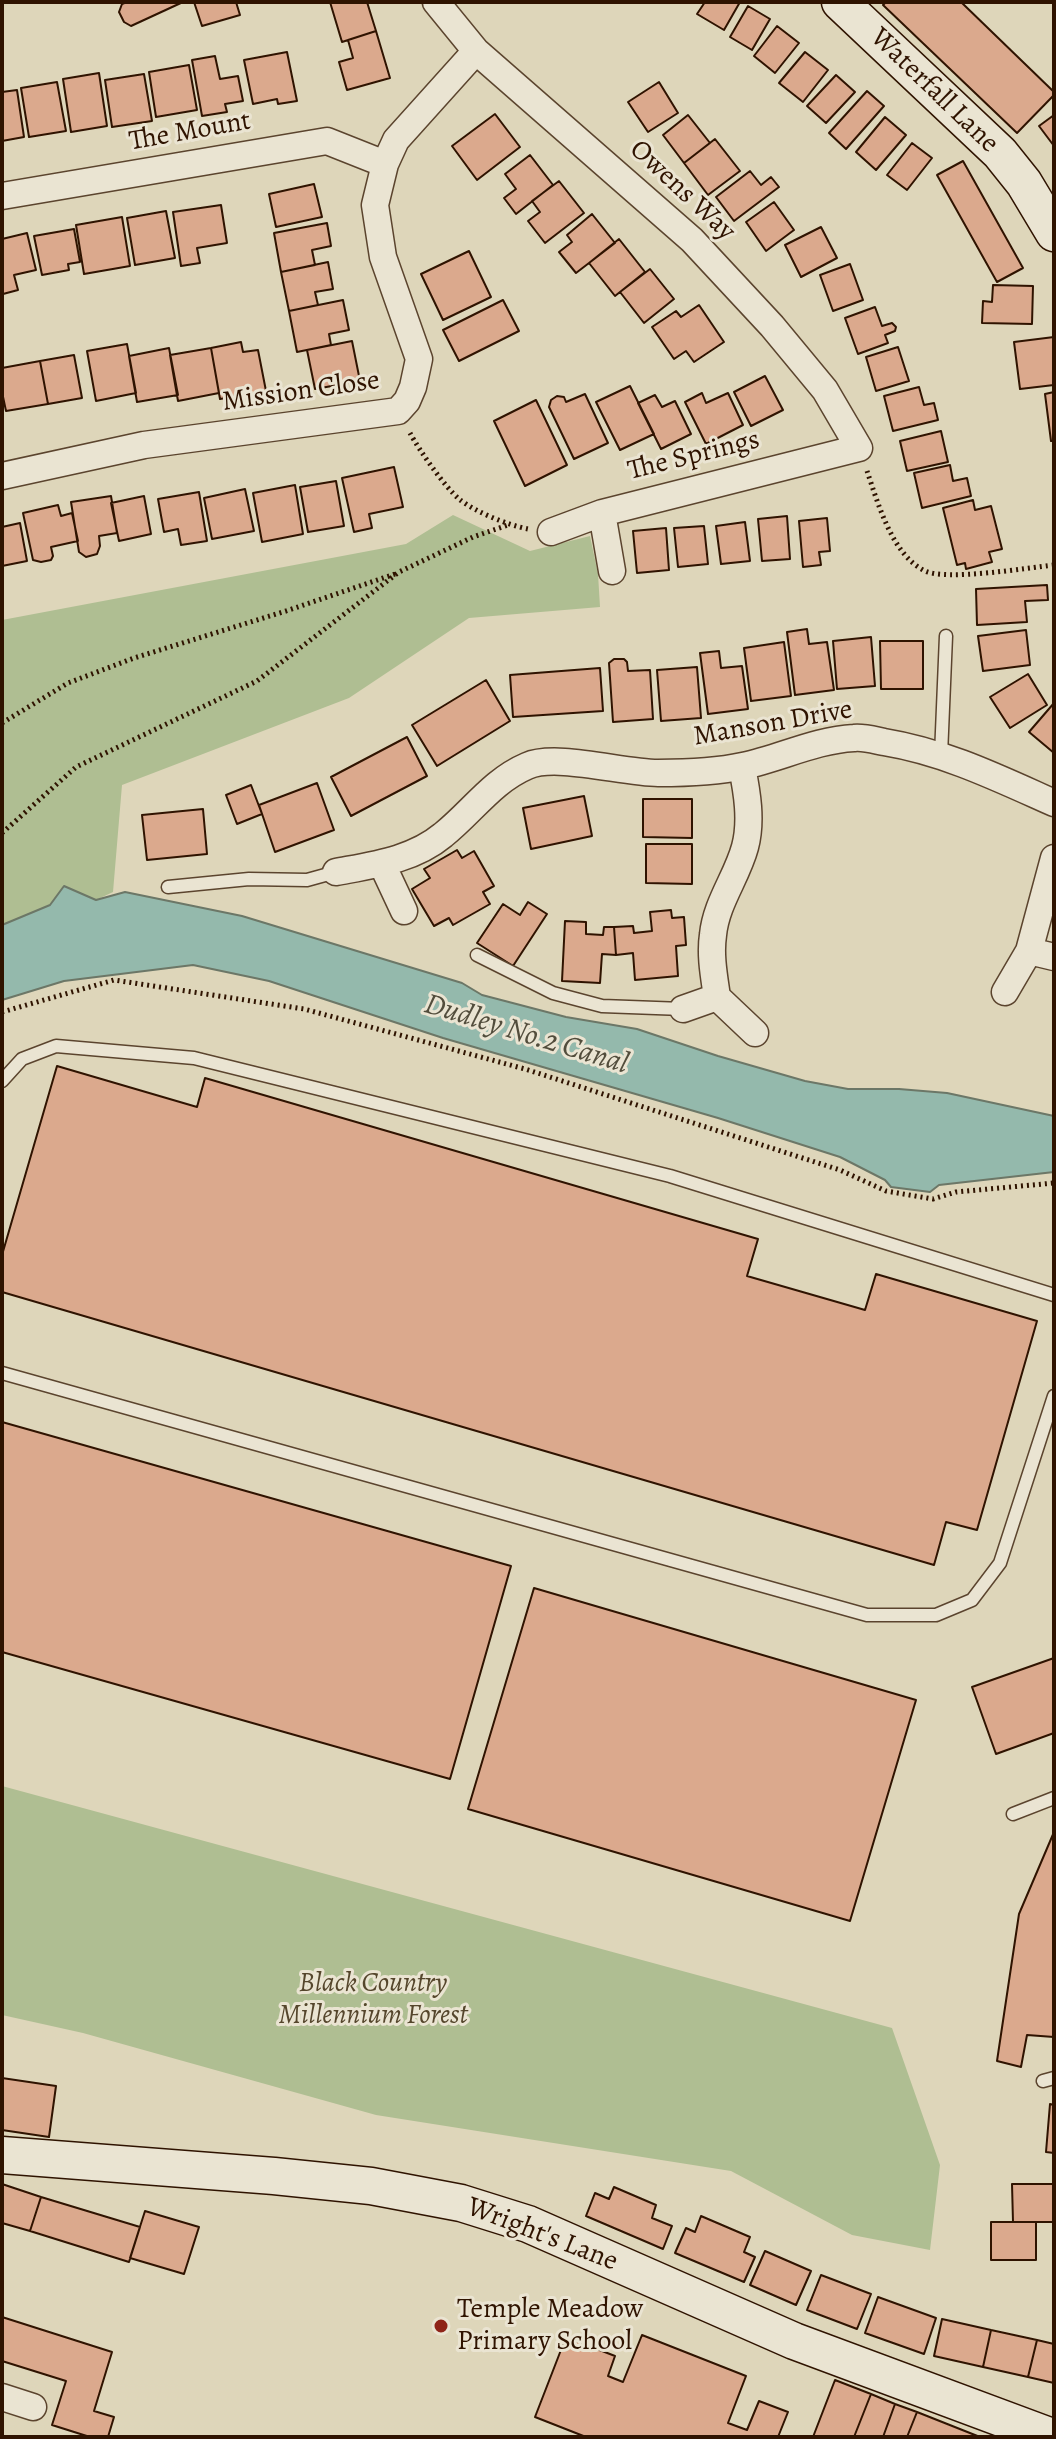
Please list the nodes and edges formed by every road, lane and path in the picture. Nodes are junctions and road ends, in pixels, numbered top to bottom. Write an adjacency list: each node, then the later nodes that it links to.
1 (436, 2): 3 (street, Owens Way)
2 (840, 2): 5 (street, Waterfall Lane)
3 (476, 51): 4 (street, Mission Close); 10 (street, Owens Way)
4 (385, 164): 6 (street, The Mount); 9 (street, Mission Close)
5 (1024, 183): 7 (street, Waterfall Lane); 8 (street, Waterfall Lane)
6 (2, 196)
7 (1054, 209)
8 (1054, 233)
9 (398, 411): 11 (street, Mission Close); 13 (path)
10 (859, 448): 12 (street, The Springs); 15 (path)
11 (2, 476)
12 (602, 513): 14 (street); 16 (street, The Springs)
13 (508, 525): 14 (path); 17 (path)
14 (551, 532)
15 (1054, 565)
16 (612, 571)
17 (399, 572): 19 (path); 23 (path)
18 (946, 636): 20 (lane)
19 (2, 723)
20 (941, 755): 21 (street, Manson Drive); 22 (street, Manson Drive)
21 (742, 767): 25 (street, Manson Drive); 32 (street)
22 (1054, 803)
23 (2, 833)
24 (1054, 858): 29 (street)
25 (382, 864): 26 (street, Manson Drive); 28 (street)
26 (336, 872): 27 (lane)
27 (168, 887)
28 (404, 911)
29 (1041, 954): 31 (street)
30 (477, 955): 33 (lane)
31 (1005, 992)
32 (717, 997): 33 (street); 35 (street)
33 (683, 1009)
34 (2, 1012): 37 (path)
35 (755, 1033)
36 (2, 1081): 38 (lane)
37 (1054, 1183)
38 (1054, 1295)
39 (2, 1373): 40 (lane)
40 (1054, 1396)
41 (1054, 1798): 42 (lane)
42 (1013, 1814)
43 (2, 2155): 46 (street, Wright's Lane)
44 (2, 2397): 45 (street)
45 (33, 2407)
46 (1052, 2437)

